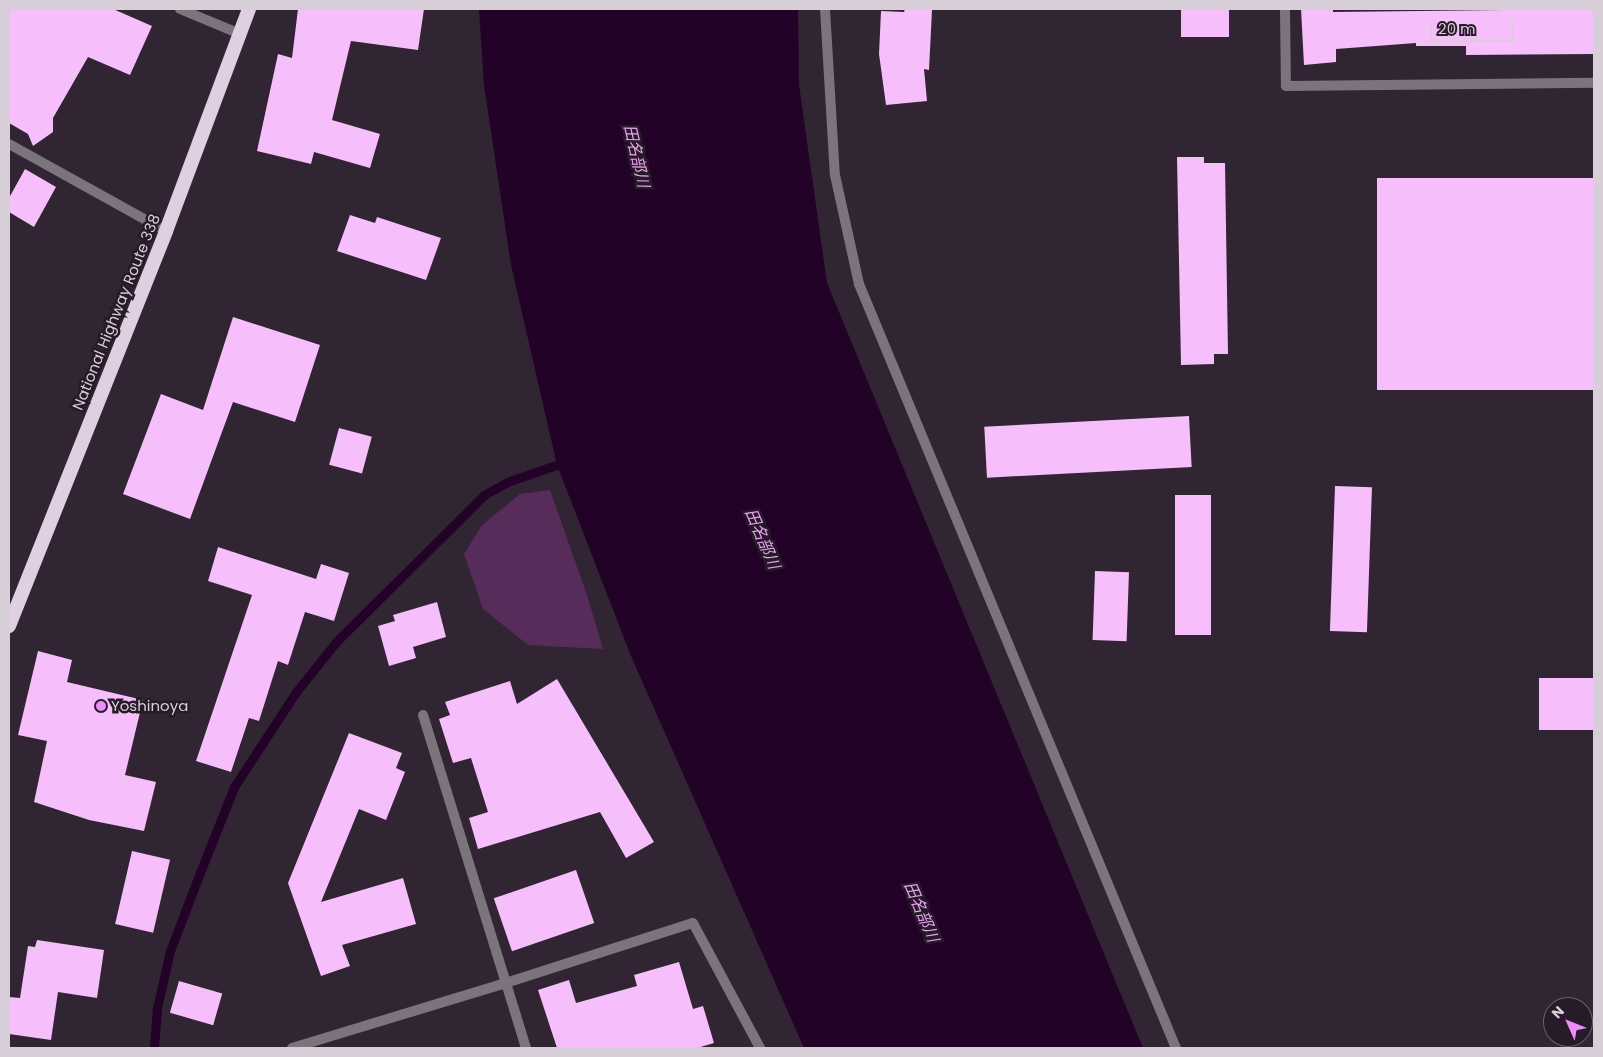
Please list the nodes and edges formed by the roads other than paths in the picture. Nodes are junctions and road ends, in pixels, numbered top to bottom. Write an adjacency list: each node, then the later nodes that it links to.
1 (180, 9): 5 (street)
2 (249, 9): 5 (highway, National Highway Route 338)
3 (825, 9): 15 (street)
4 (1285, 9): 6 (street)
5 (240, 34): 8 (highway, National Highway Route 338)
6 (1594, 83)
7 (9, 144): 8 (street)
8 (166, 231): 9 (highway, National Highway Route 338)
9 (9, 626)
10 (423, 715): 11 (street)
11 (506, 983): 12 (street); 13 (street); 14 (street)
12 (292, 1048)
13 (526, 1048)
14 (760, 1048)
15 (1176, 1048)

